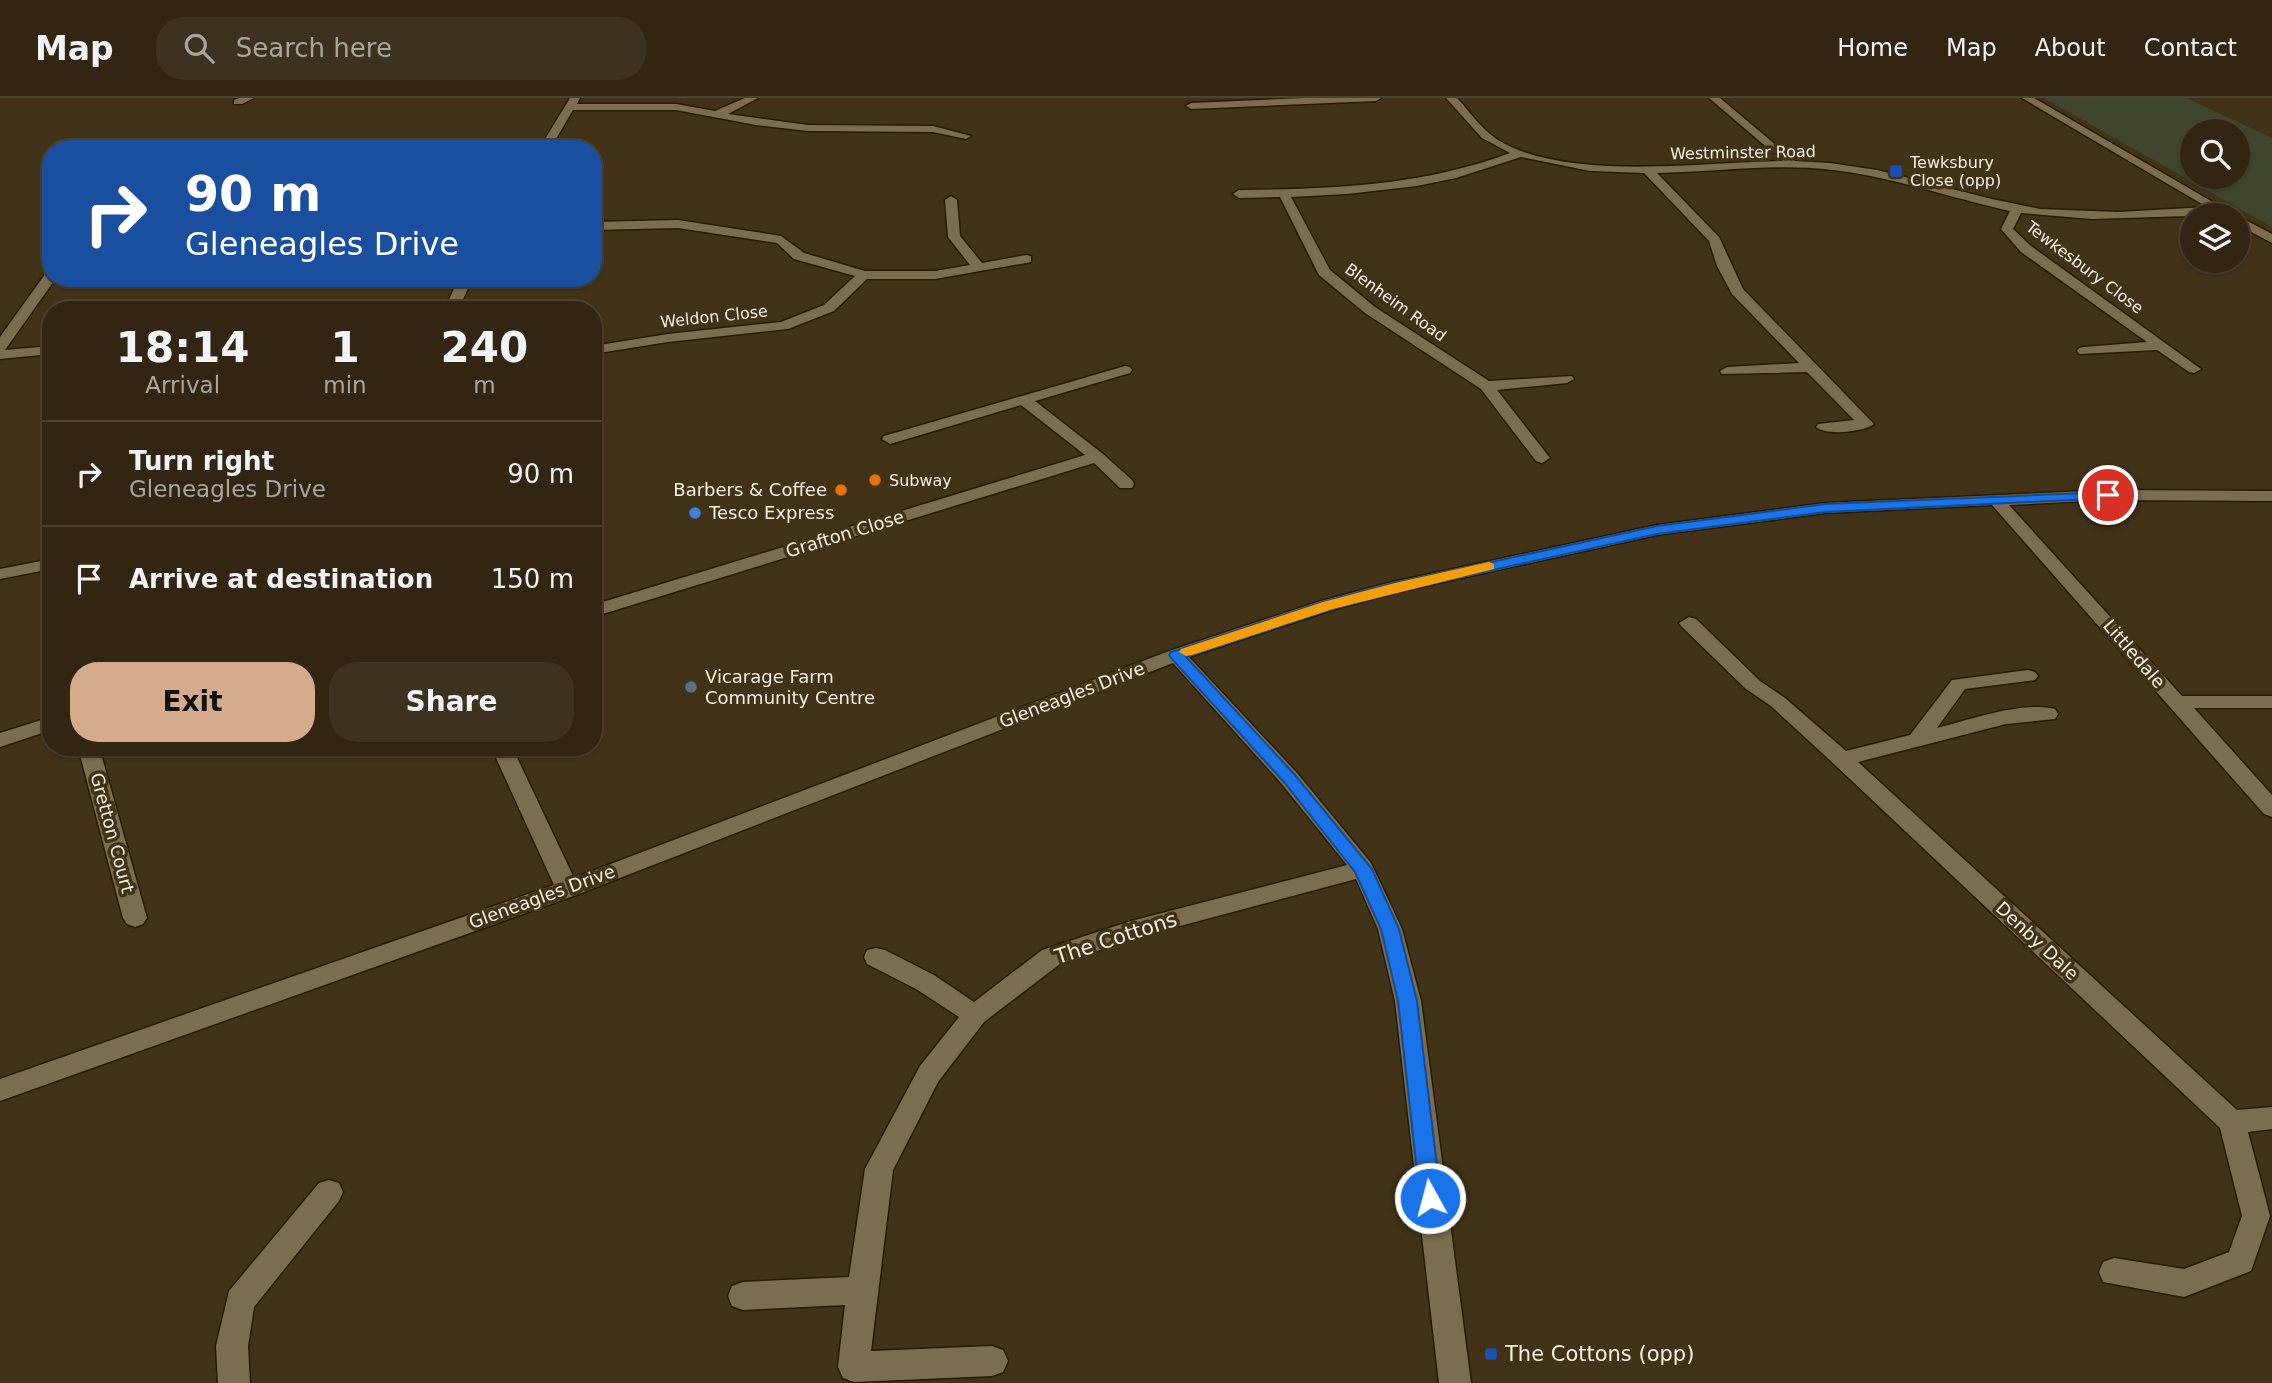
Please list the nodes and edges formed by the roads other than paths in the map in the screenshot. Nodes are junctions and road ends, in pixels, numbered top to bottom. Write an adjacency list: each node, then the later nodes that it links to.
1 (753, 98): 9 (street)
2 (1376, 98): 6 (street)
3 (1451, 98): 14 (street, Westminster Road)
4 (1714, 98): 15 (street)
5 (2027, 98): 20 (street)
6 (1229, 101): 8 (street)
7 (572, 103): 9 (street); 13 (street)
8 (1191, 106)
9 (718, 114): 11 (street)
10 (951, 116): 11 (street)
11 (933, 129): 12 (street)
12 (966, 136)
13 (549, 140)
14 (1521, 153): 16 (street, Westminster Road); 18 (street)
15 (1792, 164): 16 (street, Westminster Road); 21 (street, Westminster Road)
16 (1647, 170): 36 (street)
17 (1239, 194): 18 (street)
18 (1284, 194): 41 (street, Blenheim Road)
19 (951, 200): 27 (street)
20 (2209, 203)
21 (2017, 209): 22 (street, Westminster Road); 30 (street, Tewkesbury Close)
22 (2180, 214)
23 (602, 226): 28 (street)
24 (2250, 227): 25 (street)
25 (2272, 239)
26 (1026, 259): 27 (street)
27 (979, 267): 28 (street)
28 (864, 275): 32 (street, Weldon Close)
29 (44, 287): 31 (street)
30 (2161, 345): 34 (street); 37 (street, Tewkesbury Close)
31 (0, 347)
32 (602, 349)
33 (42, 351): 35 (street)
34 (2084, 351)
35 (0, 355)
36 (1809, 367): 39 (street); 43 (street)
37 (2194, 369)
38 (1125, 370): 42 (street)
39 (1727, 371)
40 (1567, 379): 41 (street)
41 (1486, 386): 46 (street, Blenheim Road)
42 (1023, 399): 44 (street); 45 (street)
43 (1824, 427)
44 (890, 439)
45 (1097, 457): 47 (street); 52 (street, Grafton Close)
46 (1542, 458)
47 (1126, 484)
48 (2272, 496): 49 (street, Gleneagles Drive)
49 (1996, 500): 54 (street, Gleneagles Drive); 56 (street, Littledale)
50 (42, 566): 51 (street)
51 (0, 574)
52 (602, 608)
53 (1689, 623): 64 (street, Denby Dale)
54 (1176, 655): 66 (street); 67 (street, Gleneagles Drive)
55 (2028, 676): 61 (street)
56 (2176, 702): 57 (street); 65 (street, Littledale)
57 (2272, 702)
58 (2048, 714): 61 (street)
59 (42, 726): 60 (street)
60 (0, 740)
61 (1916, 741): 64 (street)
62 (91, 756): 68 (street, Gretton Court)
63 (505, 756): 67 (street)
64 (1842, 760): 73 (street, Denby Dale)
65 (2272, 809)
66 (1363, 869): 70 (street, The Cottons); 80 (street)
67 (568, 889): 71 (street, Gleneagles Drive)
68 (135, 918)
69 (876, 957): 70 (street)
70 (975, 1015): 76 (street, The Cottons)
71 (0, 1090)
72 (2272, 1118): 73 (street)
73 (2232, 1122): 75 (street)
74 (329, 1192): 79 (street)
75 (2113, 1272)
76 (862, 1290): 77 (street); 78 (street, The Cottons)
77 (743, 1296)
78 (992, 1361)
79 (234, 1383)
80 (1455, 1383)

